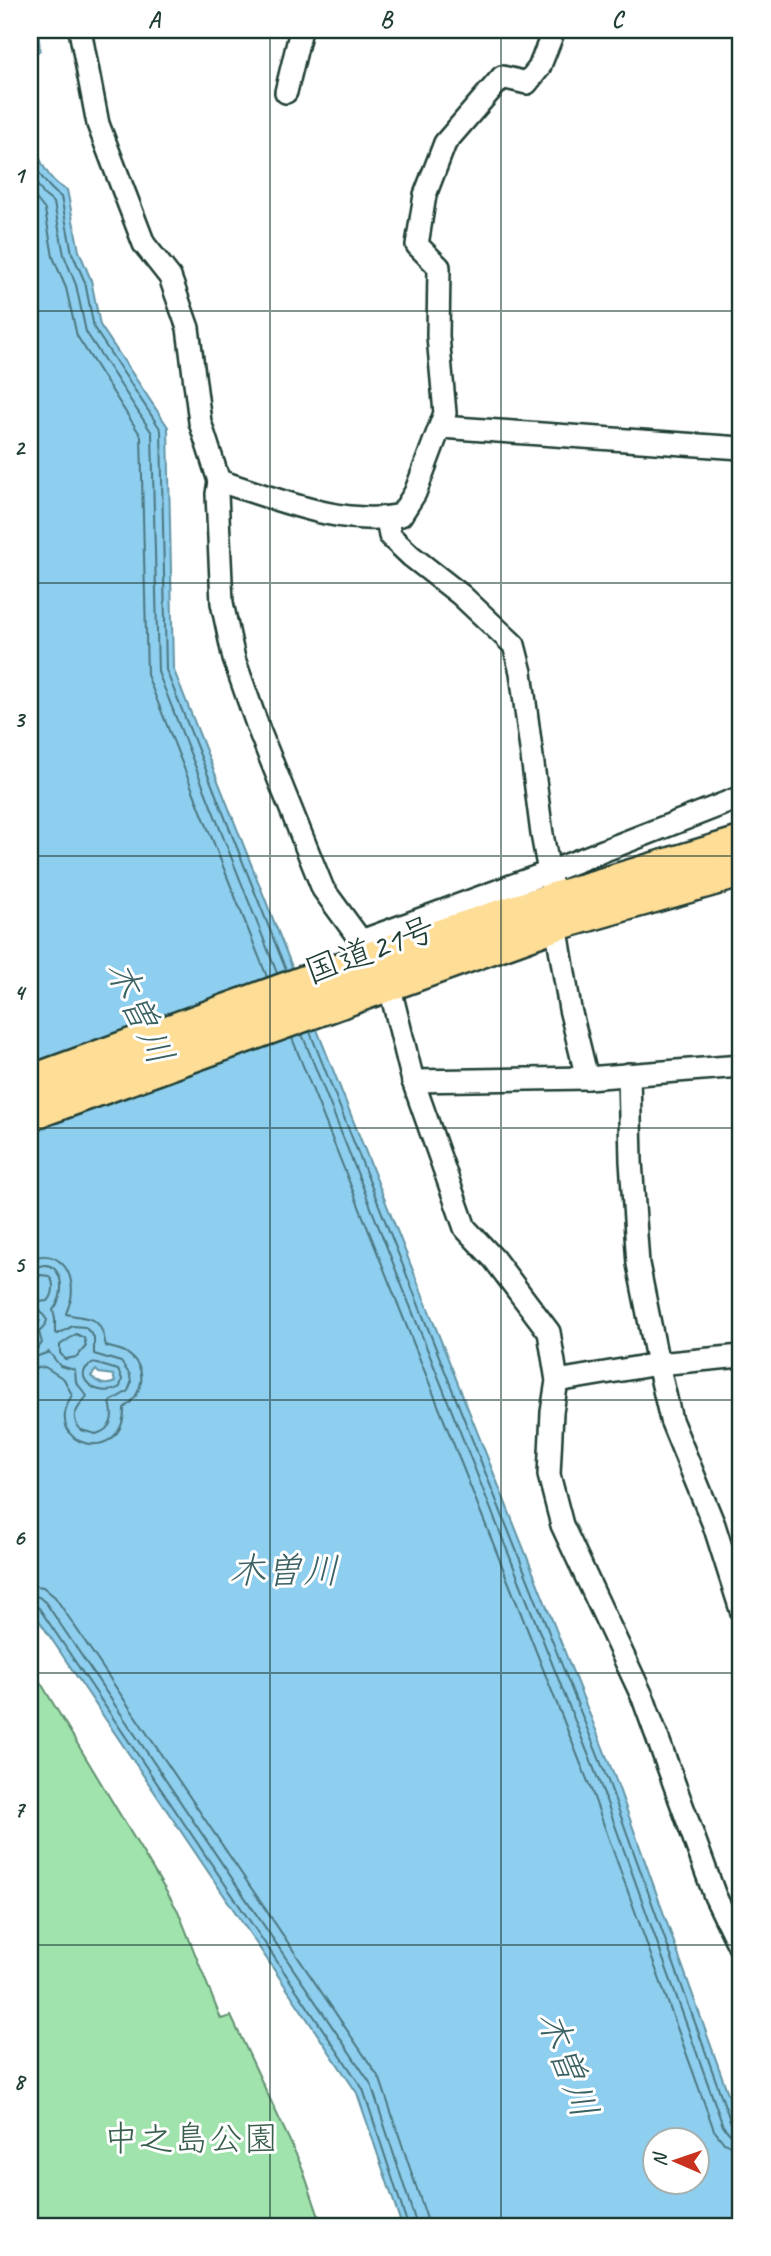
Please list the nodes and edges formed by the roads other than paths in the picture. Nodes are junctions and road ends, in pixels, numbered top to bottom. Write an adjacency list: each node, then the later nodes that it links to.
1 (80, 30): 7 (street)
2 (301, 30): 4 (street)
3 (554, 30): 5 (street)
4 (286, 92)
5 (440, 427): 6 (street); 8 (street)
6 (741, 448)
7 (219, 481): 8 (street); 13 (street)
8 (387, 518): 12 (street)
9 (741, 797): 12 (street)
10 (741, 843): 12 (highway, 国道21号)
11 (741, 871): 12 (highway, 国道21号)
12 (553, 898): 13 (highway, 国道21号); 14 (highway, 国道21号); 17 (street)
13 (360, 965): 14 (highway, 国道21号); 19 (highway, 国道21号); 20 (highway, 国道21号)
14 (389, 984): 18 (street)
15 (741, 1066): 16 (street)
16 (629, 1074): 17 (street); 22 (street)
17 (587, 1078): 18 (street)
18 (413, 1081): 23 (street)
19 (30, 1082)
20 (30, 1114)
21 (741, 1356): 22 (street)
22 (658, 1364): 23 (street); 24 (street)
23 (556, 1381): 25 (street)
24 (741, 1607)
25 (741, 1950)

